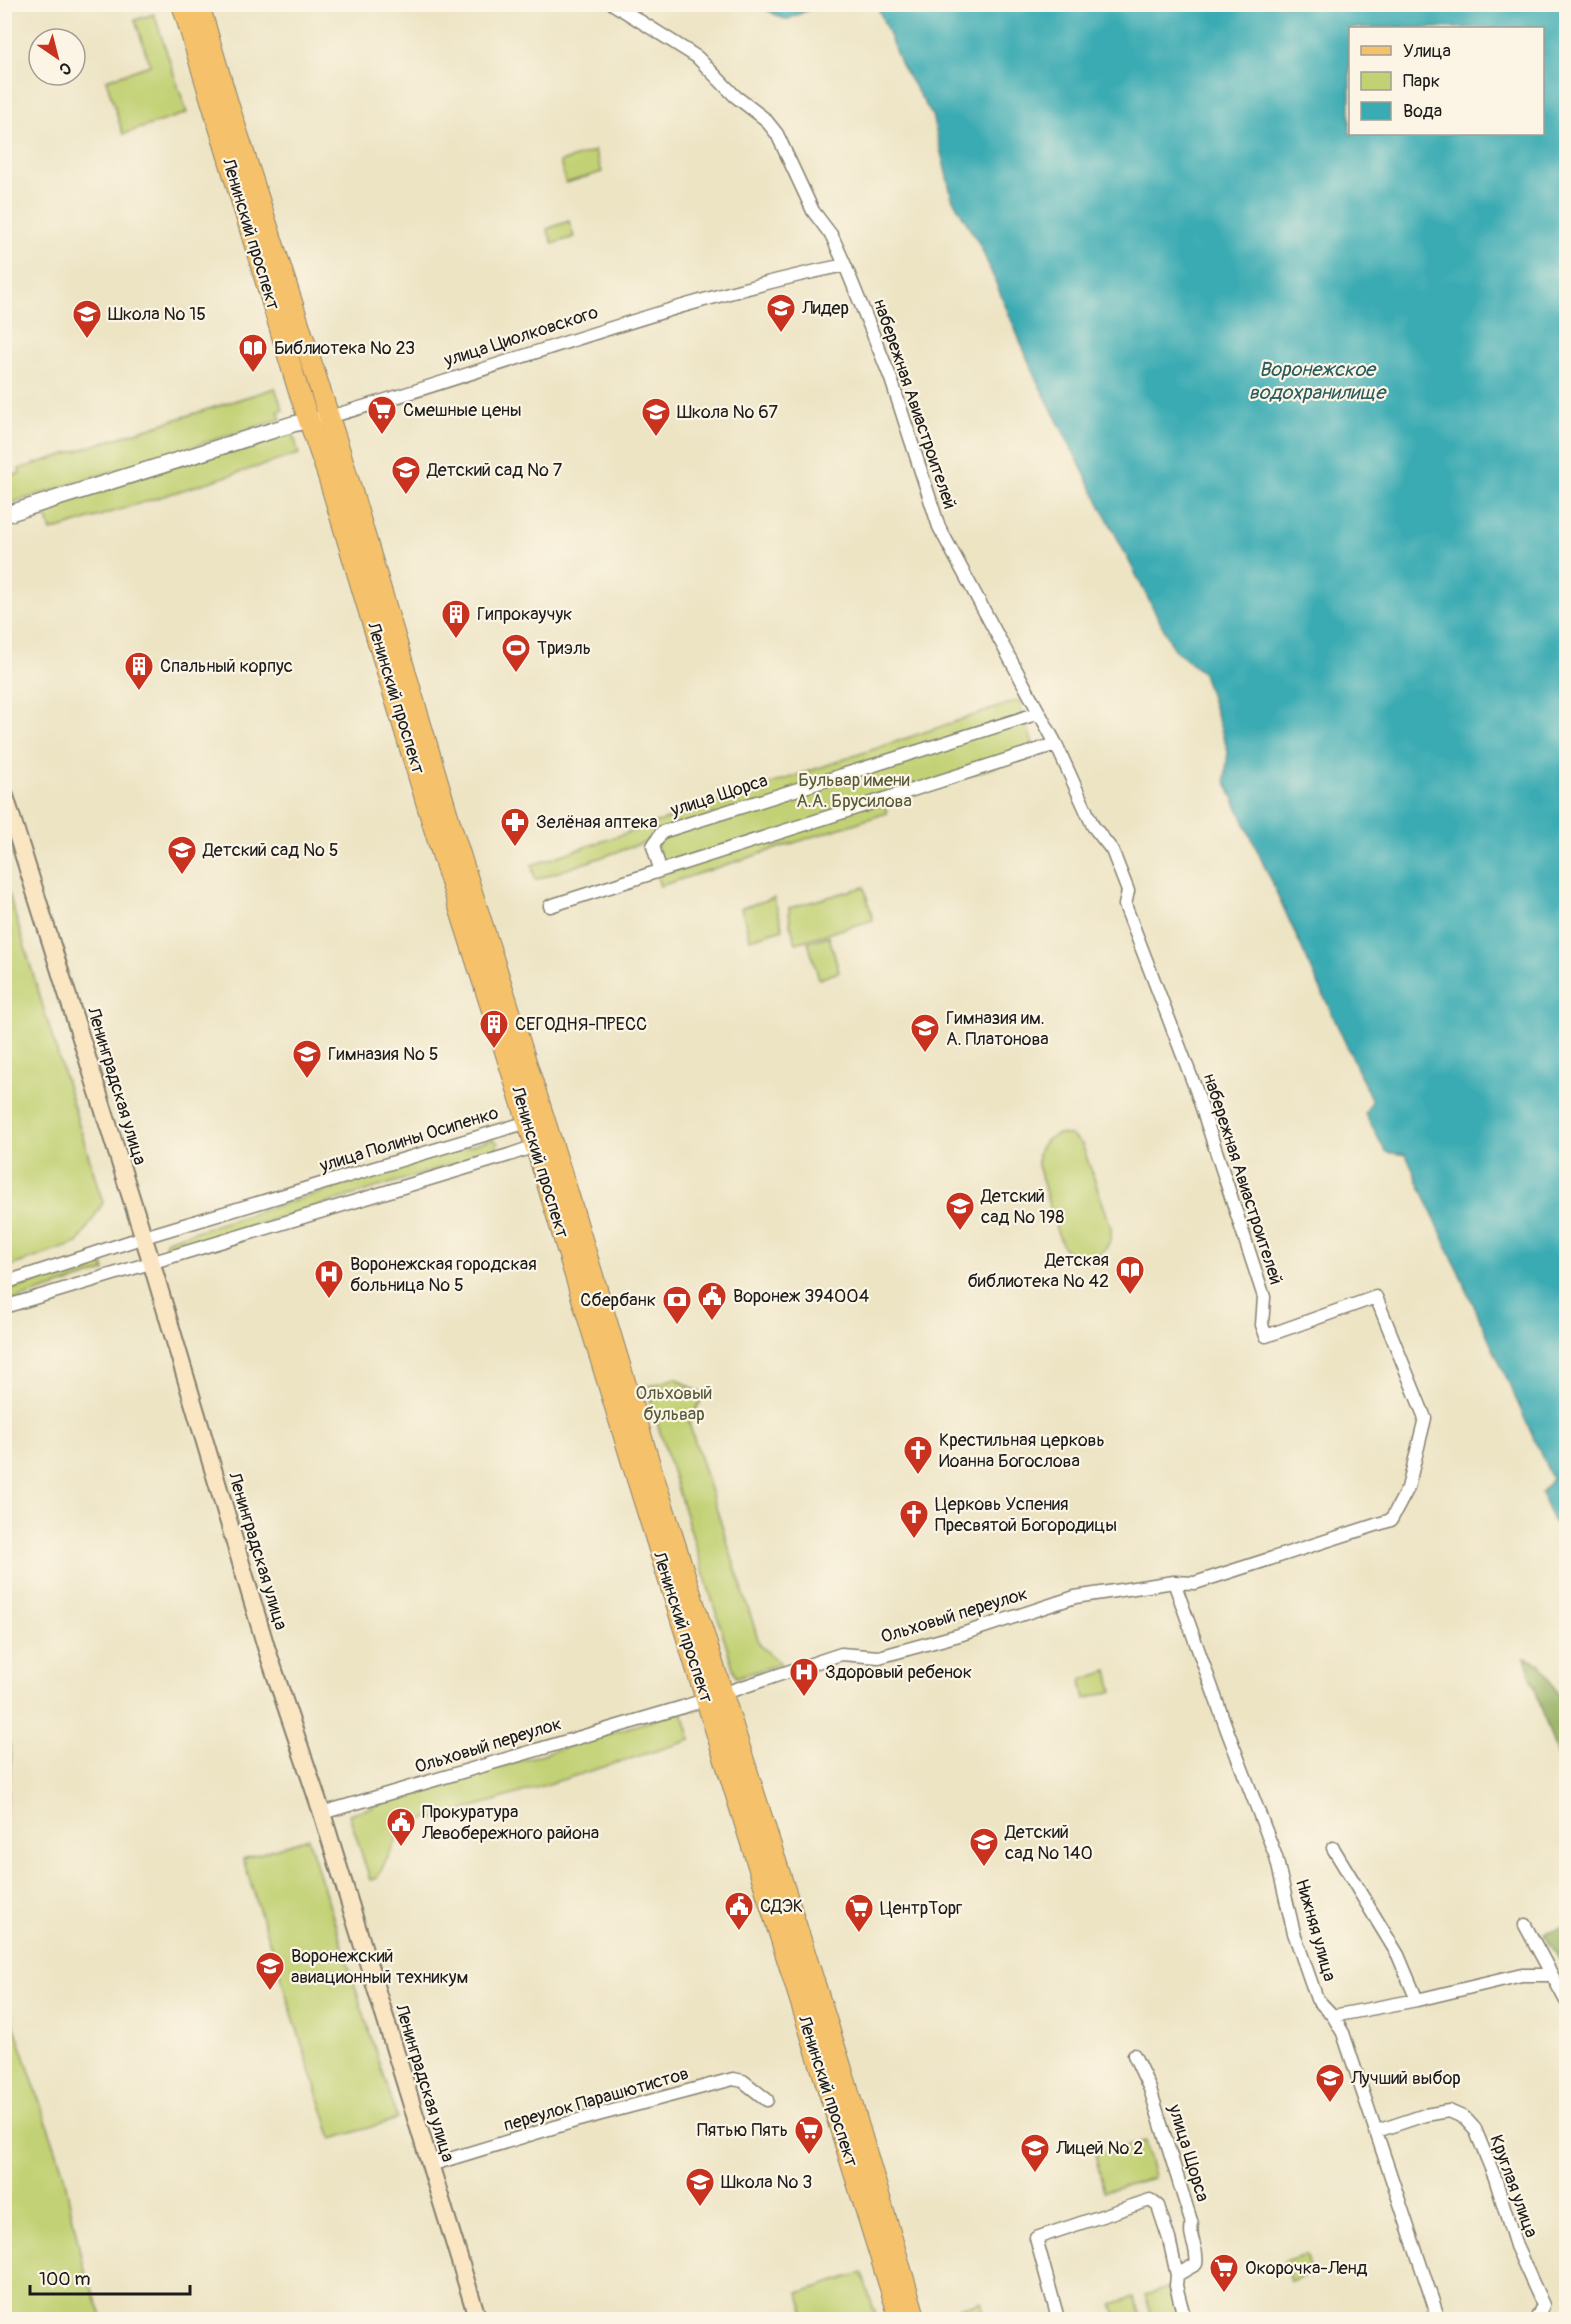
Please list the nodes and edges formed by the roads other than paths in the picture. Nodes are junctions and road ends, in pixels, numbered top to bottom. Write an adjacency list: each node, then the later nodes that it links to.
1 (182, 4): 6 (main road, Ленинский проспект)
2 (199, 4): 5 (main road, Ленинский проспект)
3 (613, 4): 4 (street, набережная Авиастроителей)
4 (845, 265): 5 (street, улица Циолковского); 8 (street, набережная Авиастроителей)
5 (329, 417): 6 (street, улица Циолковского); 14 (main road, Ленинский проспект)
6 (309, 420): 7 (street, улица Циолковского); 13 (main road, Ленинский проспект)
7 (4, 515)
8 (1039, 713): 9 (street, набережная Авиастроителей); 11 (street, улица Щорса)
9 (1056, 744): 11 (street); 20 (street, набережная Авиастроителей)
10 (4, 793): 16 (main road, Ленинградская улица)
11 (660, 869): 12 (street)
12 (550, 906)
13 (528, 1122): 14 (street); 15 (main road, Ленинский проспект); 16 (street, улица Полины Осипенко)
14 (549, 1130): 15 (street); 22 (main road, Ленинский проспект)
15 (535, 1146): 17 (street); 22 (main road, Ленинский проспект)
16 (144, 1237): 17 (main road, Ленинградская улица); 18 (street, улица Полины Осипенко)
17 (151, 1261): 19 (street); 23 (main road, Ленинградская улица)
18 (4, 1283)
19 (4, 1307)
20 (1391, 1520): 21 (street, Ольховый переулок)
21 (1174, 1582): 22 (street, Ольховый переулок); 29 (street, Нижняя улица)
22 (714, 1696): 23 (street, Ольховый переулок); 37 (main road, Ленинский проспект); 38 (main road, Ленинский проспект)
23 (322, 1813): 33 (main road, Ленинградская улица)
24 (1333, 1848): 27 (street)
25 (1526, 1925): 26 (street)
26 (1552, 1976): 27 (street); 28 (street)
27 (1417, 2000): 29 (street)
28 (1566, 2001)
29 (1333, 2016): 32 (street, Нижняя улица)
30 (1134, 2055): 34 (street, улица Щорса)
31 (767, 2100): 33 (street, переулок Парашютистов)
32 (1377, 2131): 40 (street, Нижняя улица); 41 (street, Круглая улица)
33 (430, 2165): 36 (main road, Ленинградская улица)
34 (1177, 2275): 35 (street); 39 (street)
35 (1057, 2315)
36 (478, 2319)
37 (900, 2319)
38 (916, 2319)
39 (1185, 2319)
40 (1439, 2319)
41 (1536, 2319)

